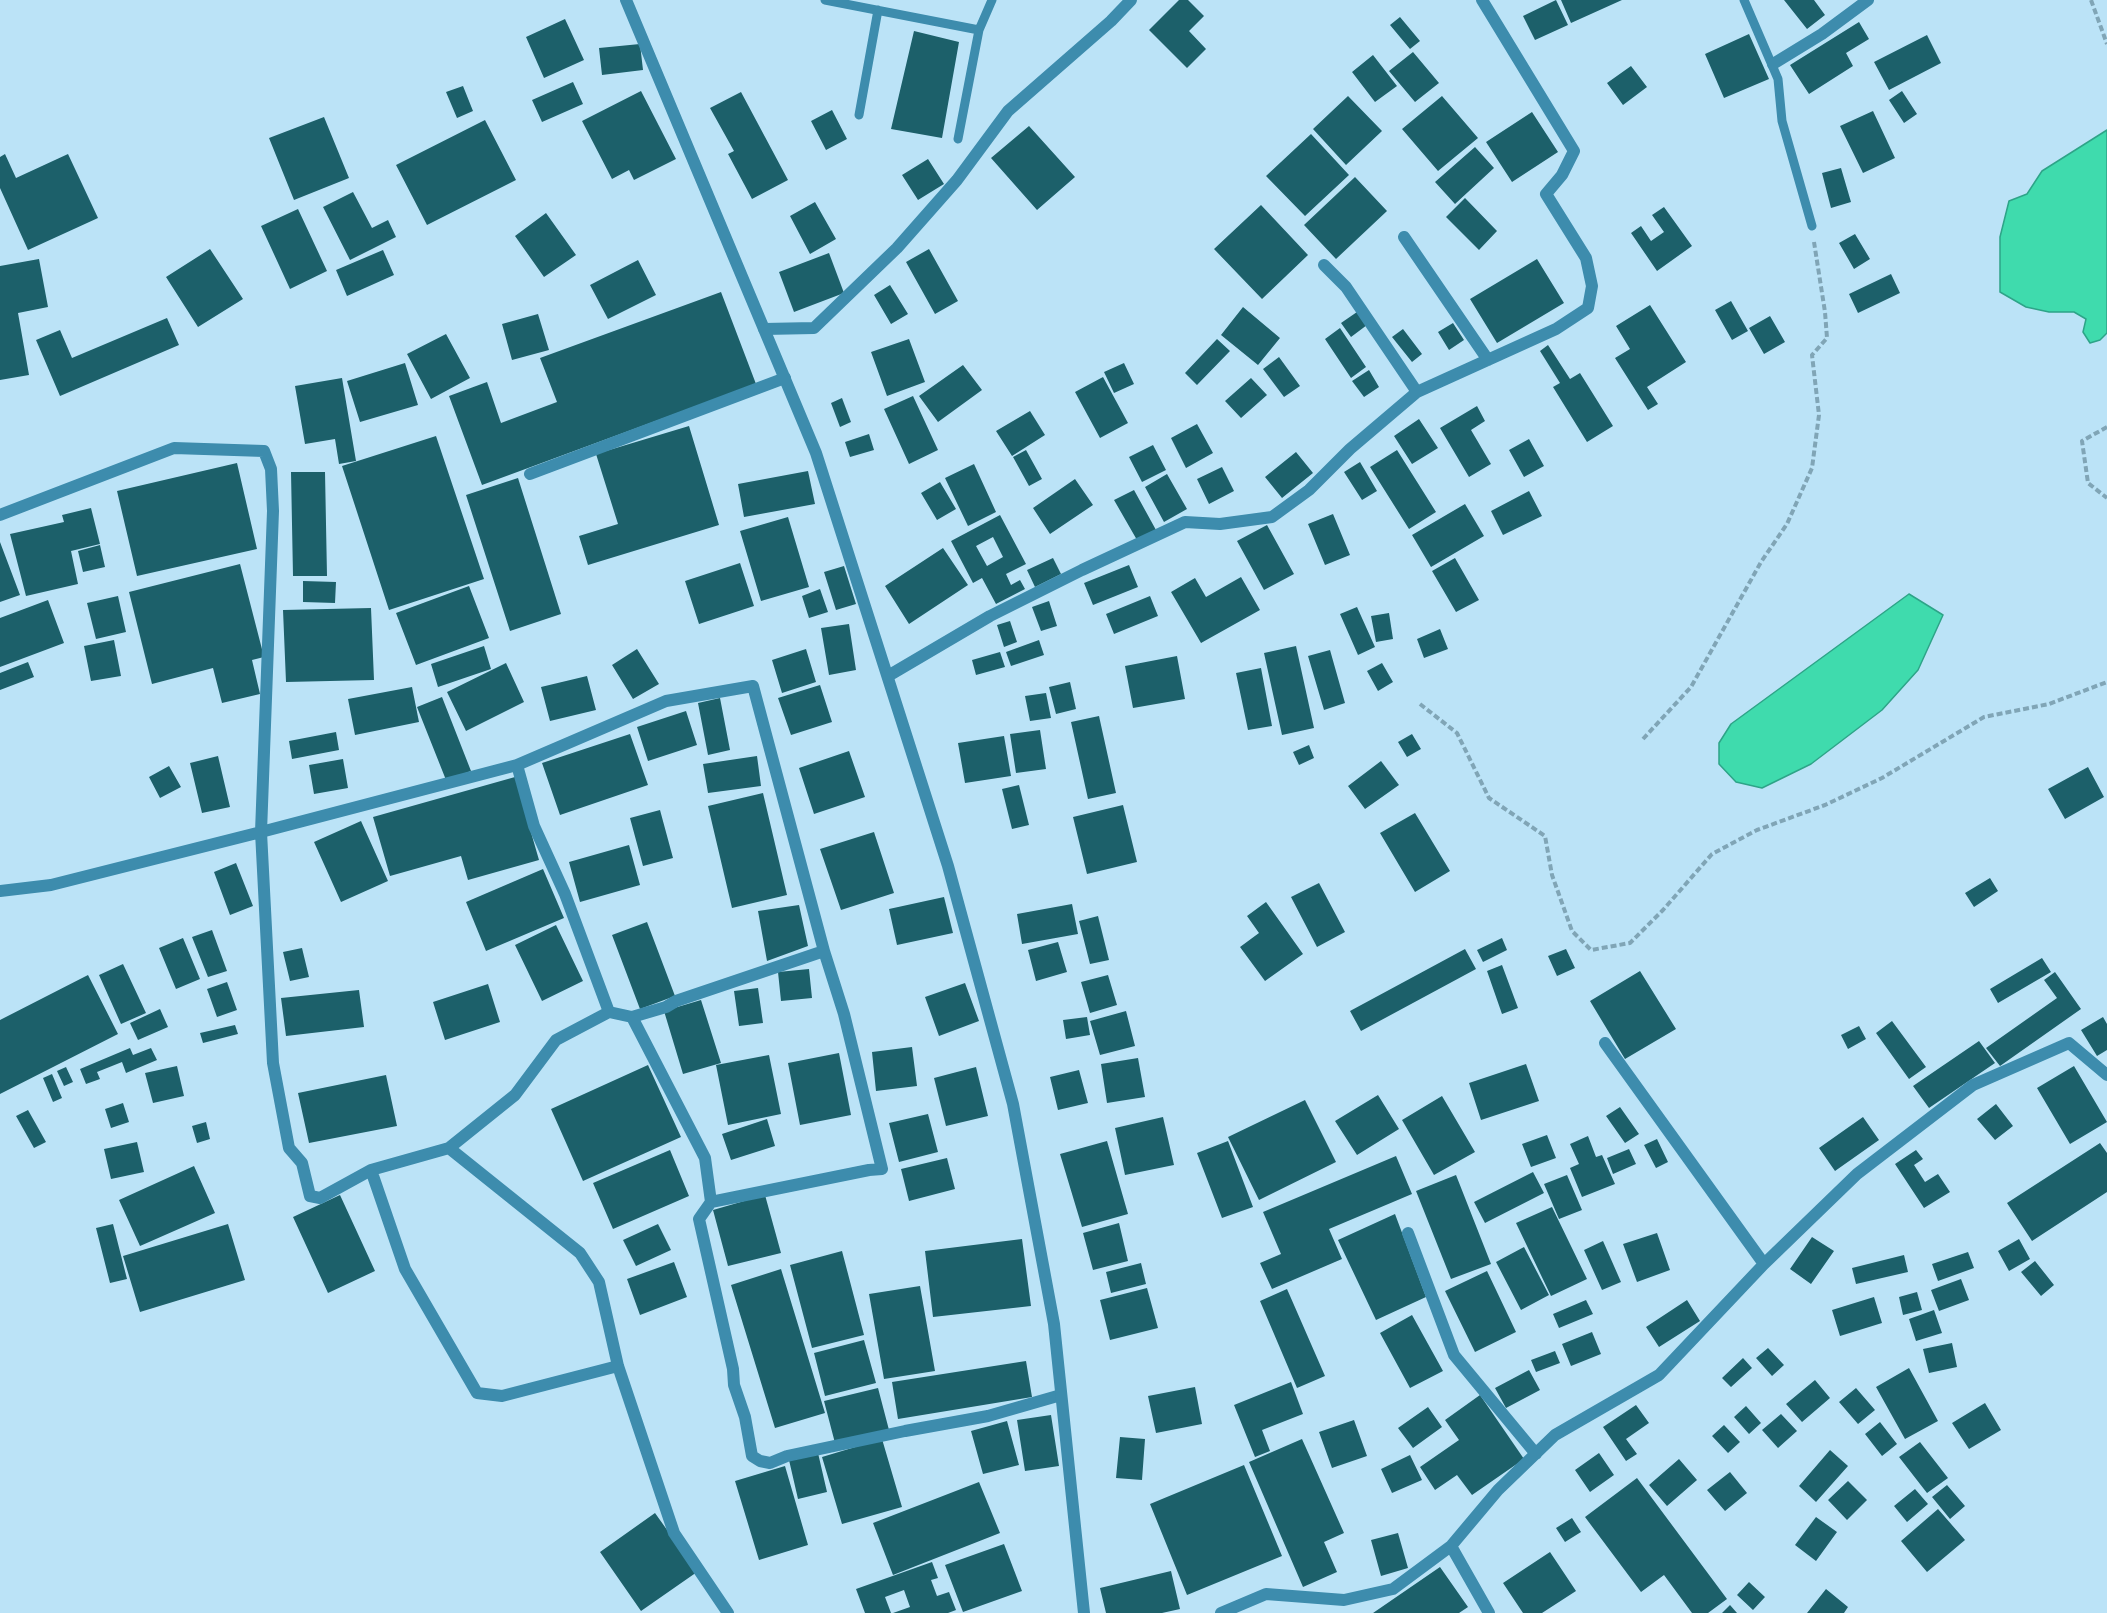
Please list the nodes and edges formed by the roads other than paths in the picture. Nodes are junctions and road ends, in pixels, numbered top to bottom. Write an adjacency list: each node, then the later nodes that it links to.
1 (626, 0): 16 (street)
2 (825, 0): 8 (lane)
3 (992, 0): 9 (lane)
4 (1131, 0): 16 (street)
5 (1482, 0): 17 (street)
6 (1744, 0): 10 (lane)
7 (1868, 0): 10 (street)
8 (878, 10): 9 (lane); 11 (lane)
9 (979, 30): 12 (lane)
10 (1773, 64): 13 (lane)
11 (860, 115)
12 (958, 139)
13 (1812, 226)
14 (1404, 237): 17 (street)
15 (1323, 265): 19 (street)
16 (764, 329): 18 (street)
17 (1488, 360): 19 (street)
18 (785, 378): 20 (street); 22 (street)
19 (1417, 392): 22 (street)
20 (530, 474)
21 (0, 515): 24 (street)
22 (888, 676): 37 (street)
23 (517, 765): 24 (street); 26 (street); 27 (street)
24 (261, 832): 25 (street); 32 (street)
25 (0, 891)
26 (824, 951): 28 (street); 33 (street)
27 (609, 1012): 28 (street); 31 (street)
28 (632, 1017): 33 (street)
29 (1605, 1043): 35 (street)
30 (2107, 1075): 35 (street)
31 (449, 1148): 32 (street); 36 (street)
32 (371, 1170): 36 (street)
33 (711, 1202): 37 (street)
34 (1408, 1233): 38 (street)
35 (1764, 1264): 38 (street)
36 (618, 1366): 40 (street)
37 (1061, 1395): 41 (street)
38 (1536, 1454): 39 (street)
39 (1451, 1546): 42 (street); 43 (street)
40 (728, 1613)
41 (1084, 1613)
42 (1221, 1613)
43 (1489, 1613)

